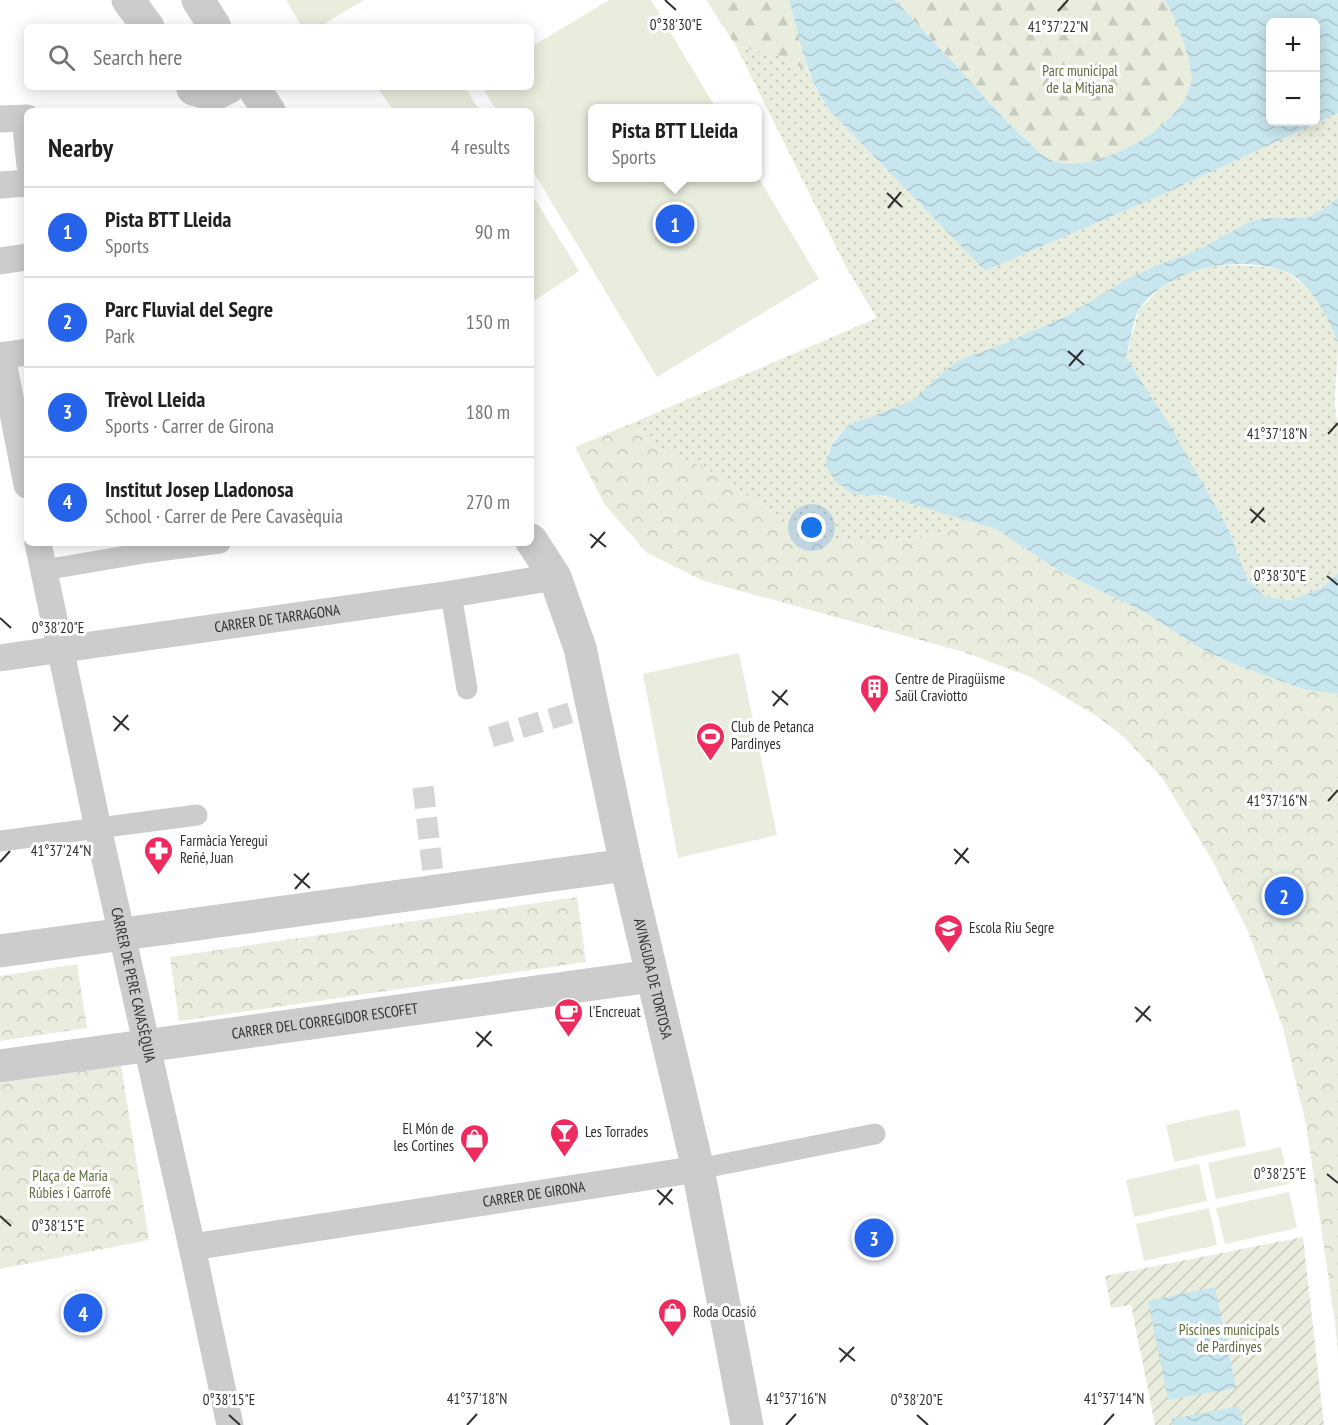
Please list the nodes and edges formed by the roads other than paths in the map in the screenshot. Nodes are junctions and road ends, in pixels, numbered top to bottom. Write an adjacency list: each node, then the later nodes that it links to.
1 (128, 0): 3 (street)
2 (198, 0): 4 (street)
3 (146, 24)
4 (213, 24)
5 (222, 90): 7 (street)
6 (256, 90): 8 (street)
7 (198, 96)
8 (267, 108)
9 (16, 118): 10 (street)
10 (24, 153)
11 (24, 183): 12 (street)
12 (0, 185)
13 (24, 257): 14 (street)
14 (0, 261)
15 (10, 354): 16 (street)
16 (24, 462)
17 (534, 545): 22 (street, AVINGUDA DE TORTOSA)
18 (39, 546): 21 (street, CARRER DE PERE CAVASÈQUIA)
19 (177, 546): 20 (street)
20 (149, 548): 21 (street)
21 (44, 570): 24 (street, CARRER DE PERE CAVASÈQUIA)
22 (555, 577): 23 (street, CARRER DE TARRAGONA); 30 (street, AVINGUDA DE TORTOSA)
23 (452, 594): 24 (street, CARRER DE TARRAGONA); 26 (street)
24 (62, 649): 25 (street, CARRER DE TARRAGONA); 28 (street, CARRER DE PERE CAVASÈQUIA)
25 (0, 658)
26 (467, 689)
27 (197, 815): 28 (street)
28 (98, 828): 29 (street); 31 (street, CARRER DE PERE CAVASÈQUIA)
29 (0, 842)
30 (626, 865): 31 (street); 33 (street, AVINGUDA DE TORTOSA)
31 (122, 933): 32 (street); 34 (street, CARRER DE PERE CAVASÈQUIA)
32 (0, 951)
33 (652, 976): 34 (street, CARRER DEL CORREGIDOR ESCOFET); 37 (street, AVINGUDA DE TORTOSA)
34 (147, 1046): 35 (street, CARRER DEL CORREGIDOR ESCOFET); 38 (street, CARRER DE PERE CAVASÈQUIA)
35 (0, 1066)
36 (875, 1134): 37 (street, CARRER DE GIRONA)
37 (698, 1169): 38 (street, CARRER DE GIRONA); 40 (street, AVINGUDA DE TORTOSA)
38 (192, 1247): 39 (street, CARRER DE PERE CAVASÈQUIA)
39 (230, 1425)
40 (747, 1425)

